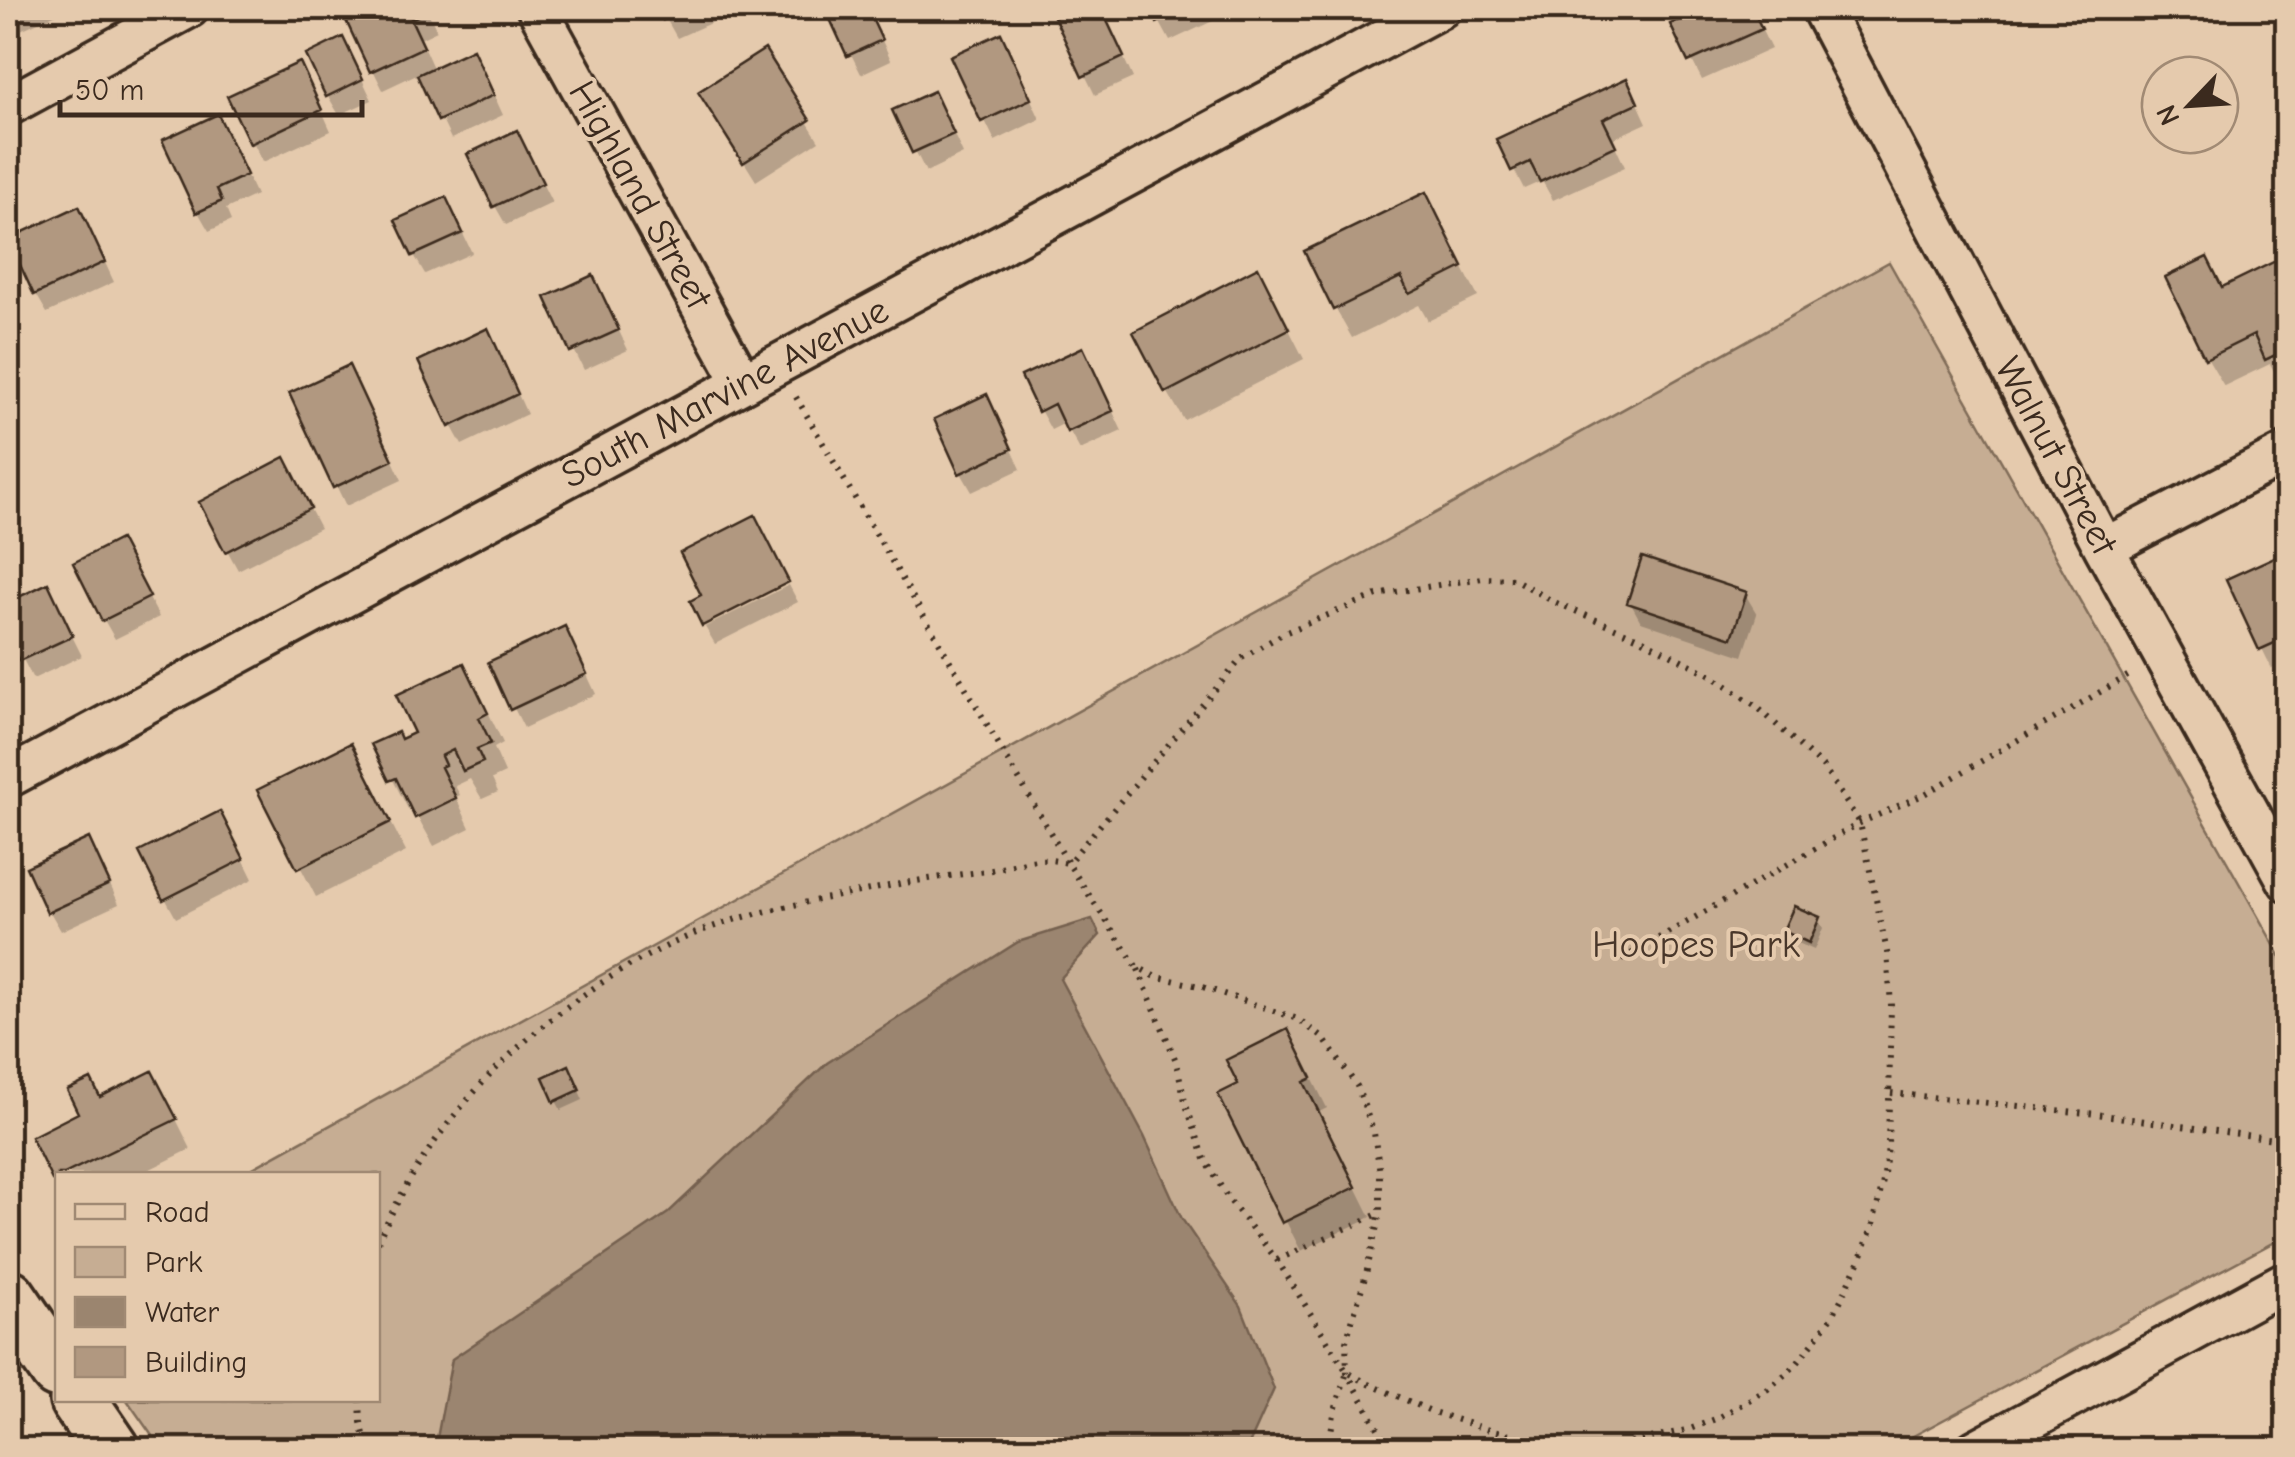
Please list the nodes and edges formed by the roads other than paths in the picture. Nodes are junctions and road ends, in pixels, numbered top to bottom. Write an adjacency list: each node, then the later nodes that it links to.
1 (189, 8): 5 (street)
2 (537, 8): 6 (street, Highland Street)
3 (1441, 8): 6 (street, South Marvine Avenue)
4 (1826, 17): 8 (street, Walnut Street)
5 (8, 106)
6 (743, 384): 9 (street, South Marvine Avenue)
7 (2288, 452): 8 (street)
8 (2104, 548): 10 (street, Walnut Street)
9 (8, 778)
10 (2288, 882)
11 (2288, 1280): 16 (street)
12 (8, 1297): 13 (highway)
13 (55, 1366)
14 (79, 1402): 15 (highway)
15 (112, 1450)
16 (1974, 1450)

